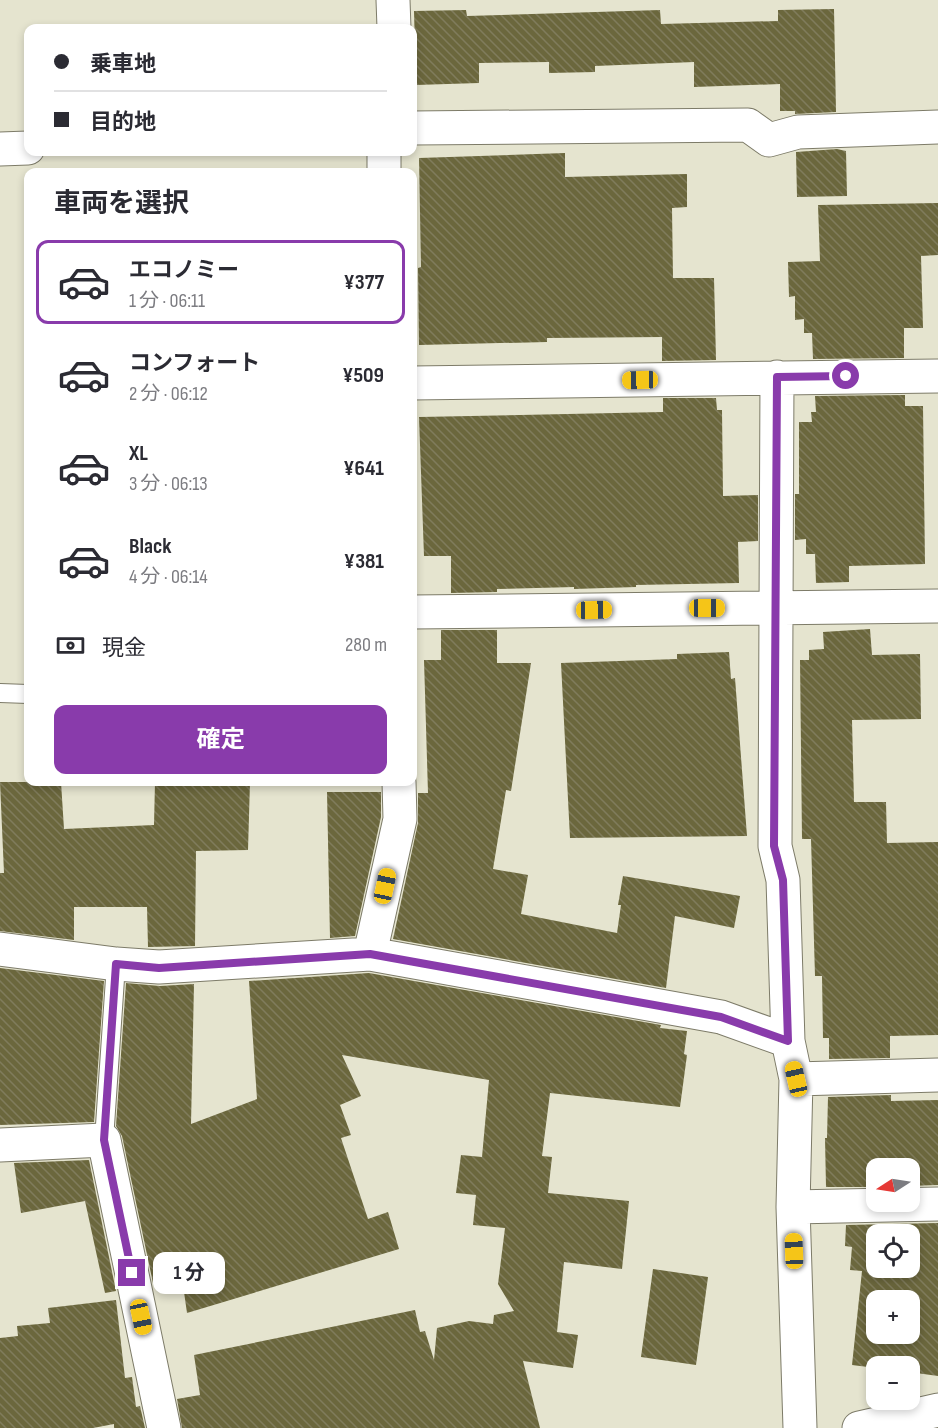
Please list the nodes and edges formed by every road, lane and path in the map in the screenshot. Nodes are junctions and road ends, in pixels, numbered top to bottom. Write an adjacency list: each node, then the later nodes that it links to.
1 (393, 0): 2 (street)
2 (394, 24)
3 (938, 127): 4 (street)
4 (417, 128)
5 (24, 148): 6 (street)
6 (0, 149)
7 (938, 376): 8 (street)
8 (777, 377): 9 (street); 11 (street)
9 (417, 383)
10 (938, 606): 11 (street)
11 (775, 608): 12 (street); 19 (street)
12 (417, 612)
13 (0, 693): 14 (lane)
14 (24, 694)
15 (399, 786): 17 (street)
16 (0, 949): 18 (street)
17 (370, 954): 18 (street); 19 (street)
18 (116, 964): 22 (lane)
19 (788, 1041): 21 (street)
20 (938, 1075): 21 (street)
21 (796, 1079): 25 (street)
22 (104, 1140): 23 (street); 27 (street)
23 (0, 1145)
24 (938, 1204): 25 (street)
25 (793, 1207): 28 (street)
26 (938, 1410): 29 (street)
27 (164, 1428)
28 (800, 1428)
29 (859, 1428)

